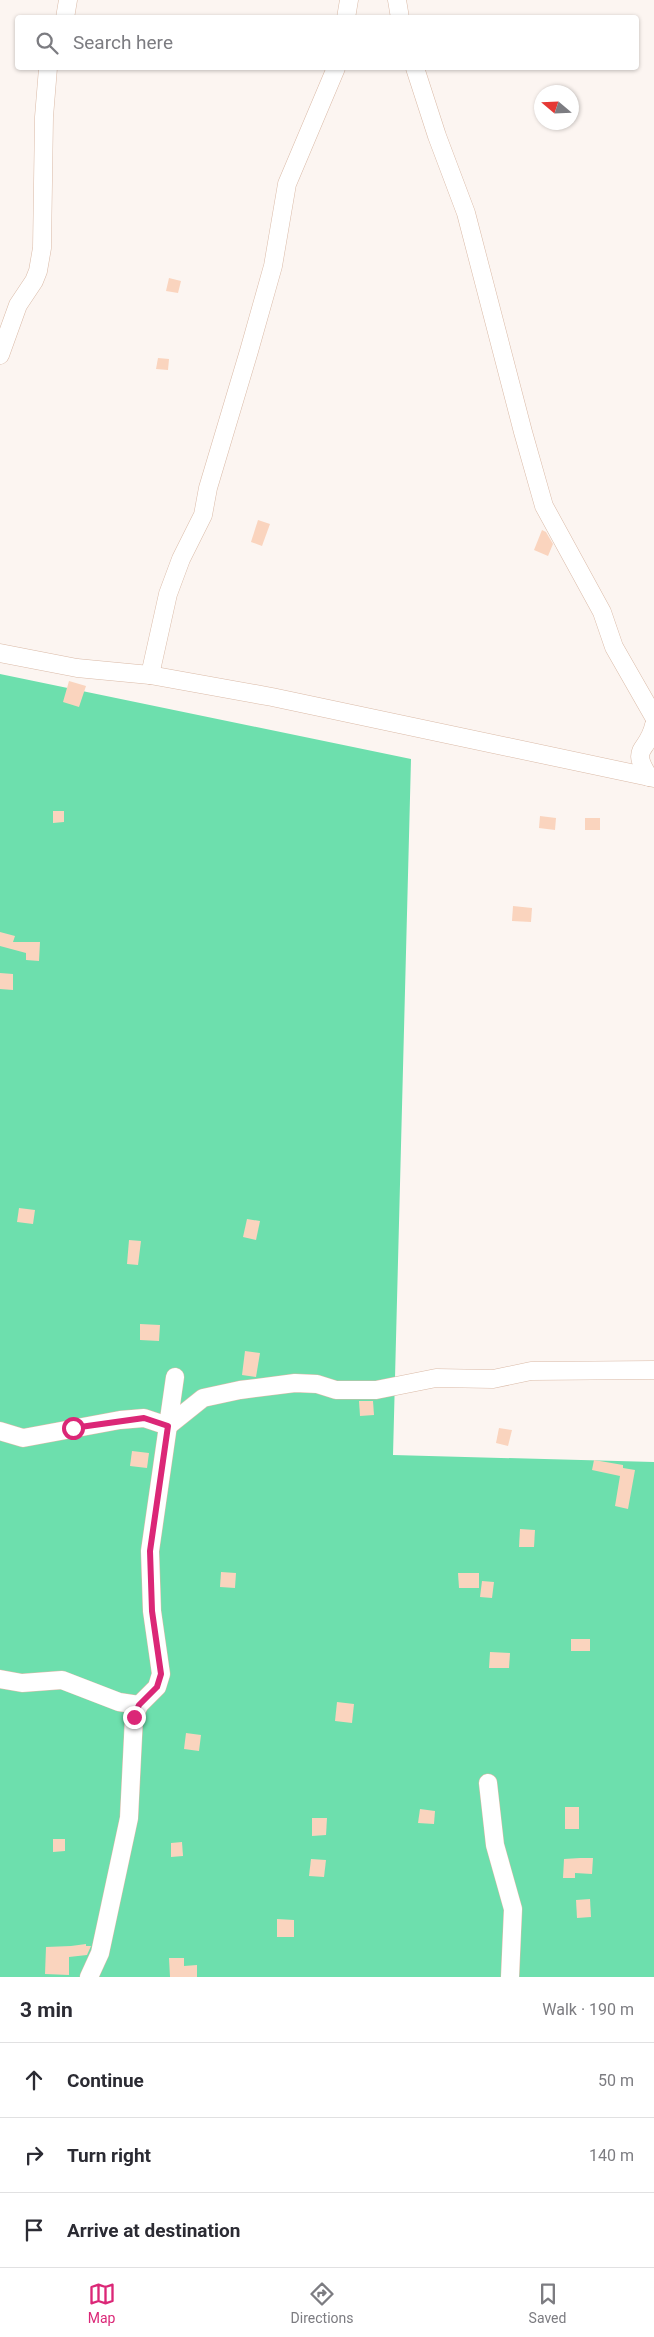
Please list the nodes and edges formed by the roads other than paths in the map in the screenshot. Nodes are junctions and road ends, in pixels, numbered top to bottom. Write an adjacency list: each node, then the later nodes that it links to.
1 (68, 0): 4 (street)
2 (349, 0): 5 (street)
3 (397, 0): 6 (street)
4 (66, 15)
5 (346, 15)
6 (400, 15)
7 (48, 70): 10 (street)
8 (335, 70): 12 (street)
9 (415, 70): 13 (street)
10 (0, 355)
11 (0, 653): 12 (street)
12 (150, 676): 15 (street)
13 (654, 717)
14 (654, 725): 15 (street)
15 (651, 778)
16 (654, 1370): 18 (street)
17 (175, 1377): 18 (street)
18 (168, 1426): 19 (street); 21 (street)
19 (0, 1431)
20 (0, 1678): 21 (street)
21 (139, 1705): 23 (street)
22 (488, 1783): 24 (street)
23 (89, 1977)
24 (510, 1977)

